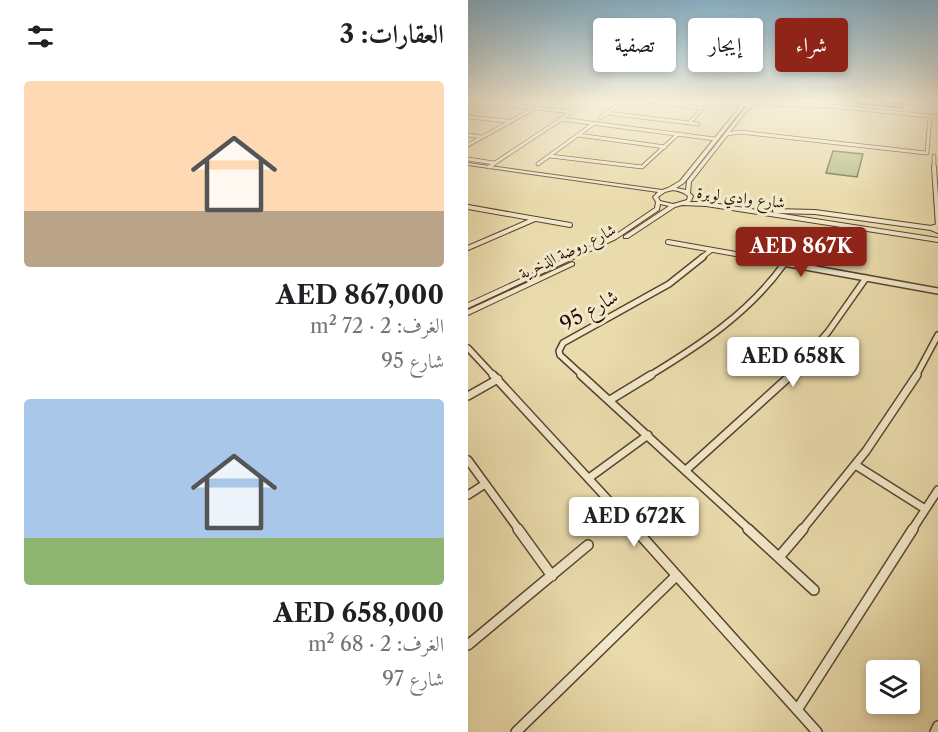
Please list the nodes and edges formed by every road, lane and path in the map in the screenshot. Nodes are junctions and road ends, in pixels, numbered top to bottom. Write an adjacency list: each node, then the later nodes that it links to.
1 (487, 134): 11 (street)
2 (538, 134): 18 (street)
3 (678, 134): 14 (street)
4 (679, 134): 12 (street)
5 (719, 134): 12 (street)
6 (727, 134): 24 (street)
7 (759, 134): 15 (street)
8 (929, 134): 15 (street)
9 (468, 135): 11 (street)
10 (578, 135): 14 (street); 16 (street)
11 (482, 137): 13 (street)
12 (715, 139): 22 (street)
13 (468, 145)
14 (665, 147): 16 (street)
15 (929, 155): 34 (street); 35 (street)
16 (550, 156): 19 (street)
17 (468, 159): 18 (street)
18 (495, 163): 21 (street)
19 (538, 164)
20 (468, 165): 21 (street); 25 (street)
21 (489, 167): 23 (street)
22 (669, 189): 23 (street); 24 (street, شارع وادي لوبرة)
23 (662, 191): 25 (street, شارع روضة الذخرية)
24 (689, 194): 26 (street); 30 (street, شارع وادي لوبرة)
25 (657, 201): 27 (street); 44 (street, شارع روضة الذخرية)
26 (682, 204): 27 (street); 37 (street, شارع وادي لوبرة)
27 (673, 206): 45 (street, شارع روضة الذخرية)
28 (468, 207): 29 (street)
29 (477, 208): 31 (street); 32 (street)
30 (775, 211): 35 (street); 37 (street, شارع وادي لوبرة)
31 (468, 214)
32 (535, 219): 33 (street); 39 (street)
33 (570, 225)
34 (938, 226): 35 (street)
35 (931, 227): 36 (street)
36 (938, 231)
37 (938, 238)
38 (668, 242): 40 (street)
39 (468, 248)
40 (710, 251): 41 (street); 50 (street, شارع 95)
41 (784, 264): 42 (street); 50 (street)
42 (866, 278): 43 (street); 54 (street)
43 (938, 291)
44 (468, 306)
45 (468, 313)
46 (938, 335): 53 (street)
47 (468, 348): 48 (street)
48 (498, 380): 49 (street); 55 (street)
49 (468, 396)
50 (610, 400): 51 (street, شارع 95)
51 (648, 435): 54 (street, شارع 95); 55 (street)
52 (468, 460): 56 (street)
53 (857, 466): 59 (street); 61 (street)
54 (686, 470): 61 (street, شارع 95)
55 (589, 478): 63 (street)
56 (485, 484): 58 (street); 62 (street)
57 (938, 490): 59 (street)
58 (468, 495)
59 (925, 509): 66 (street)
60 (588, 545): 62 (street)
61 (780, 556): 64 (street, شارع 95)
62 (552, 576): 65 (street)
63 (676, 576): 66 (street); 68 (street)
64 (814, 590)
65 (468, 645)
66 (797, 710): 69 (street)
67 (938, 726): 70 (street)
68 (516, 732)
69 (818, 732)
70 (935, 732)

